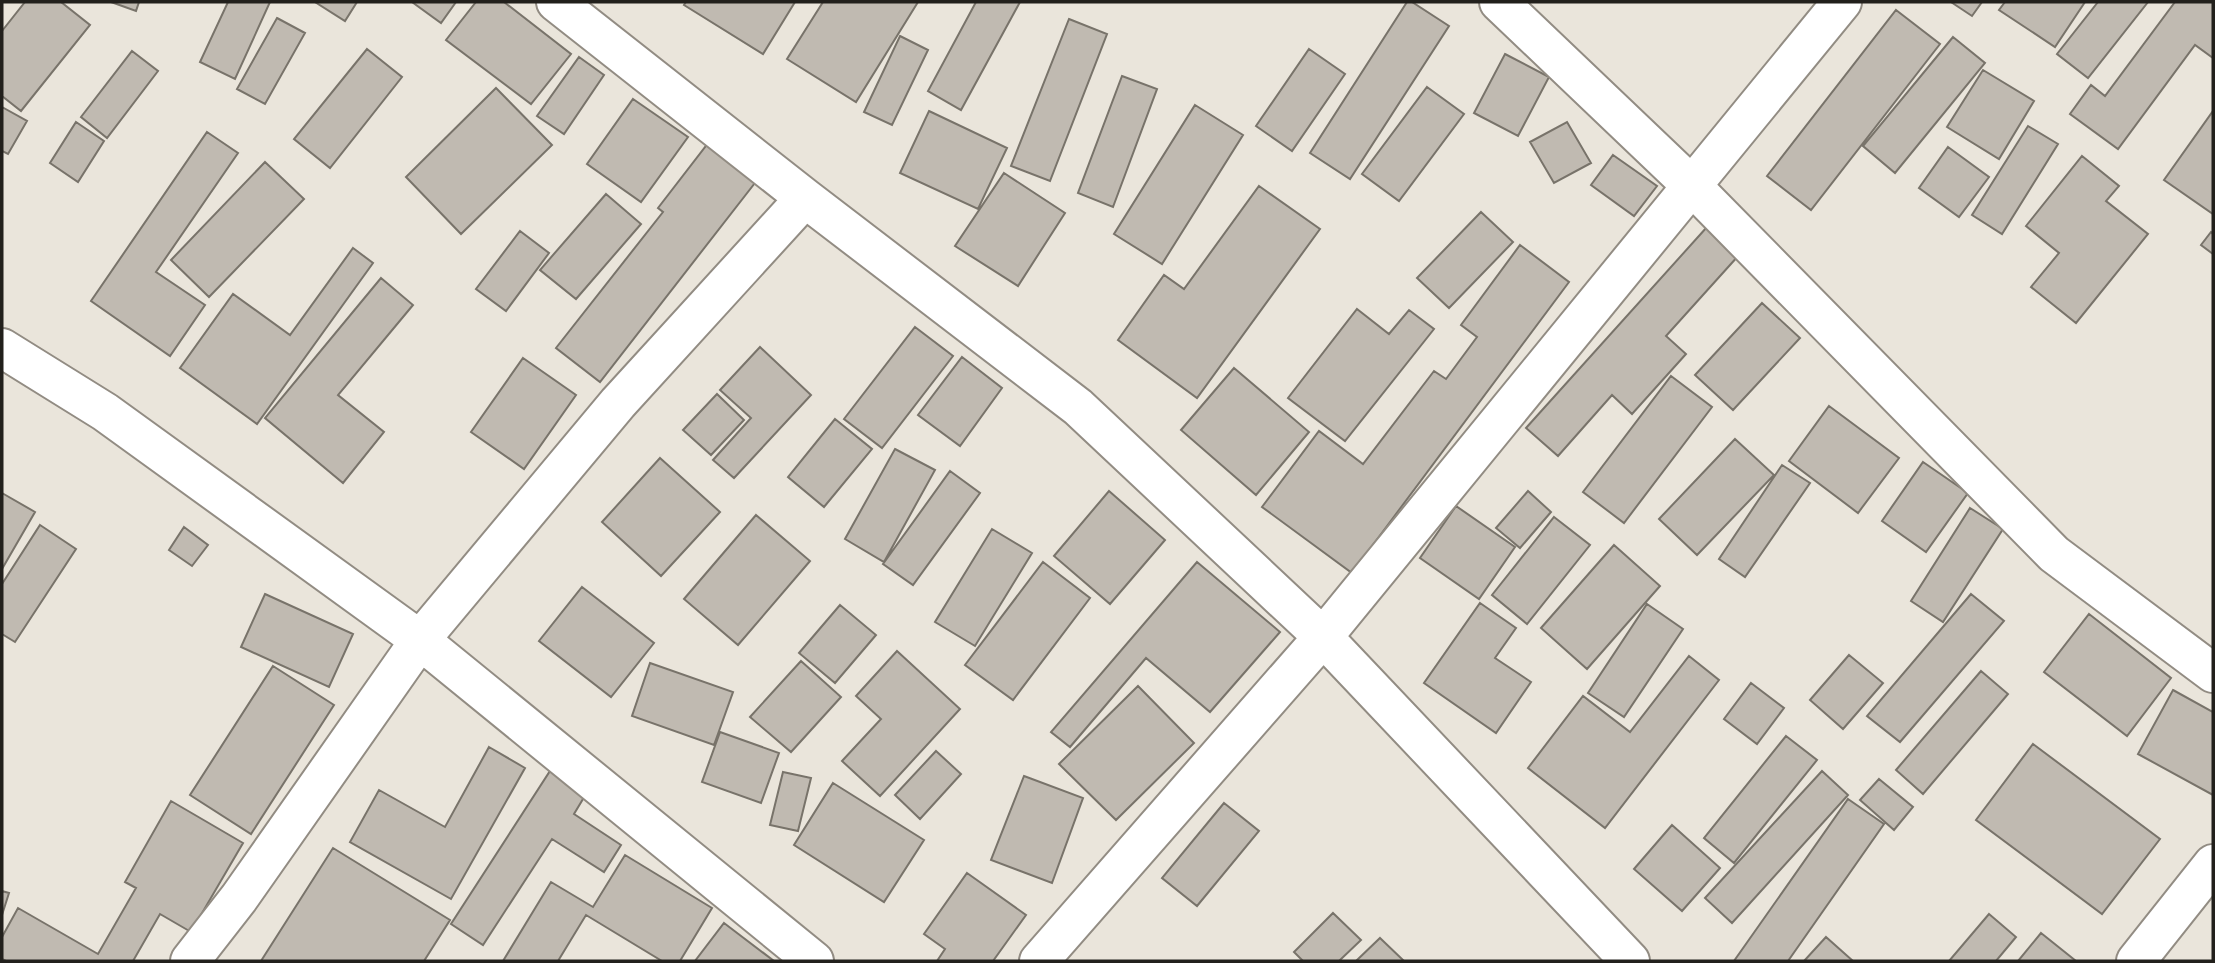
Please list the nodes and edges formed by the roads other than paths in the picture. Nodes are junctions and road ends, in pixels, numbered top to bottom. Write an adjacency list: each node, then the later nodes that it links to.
1 (556, 2): 5 (street)
2 (1499, 2): 4 (street)
3 (1842, 2): 4 (street)
4 (1692, 186): 7 (street); 9 (street)
5 (805, 198): 7 (street); 8 (street)
6 (2, 348): 8 (street)
7 (1323, 637): 13 (street); 14 (street)
8 (420, 640): 11 (street); 12 (street)
9 (2213, 673)
10 (2213, 864): 15 (street)
11 (190, 961)
12 (814, 961)
13 (1039, 961)
14 (1630, 961)
15 (2136, 961)

